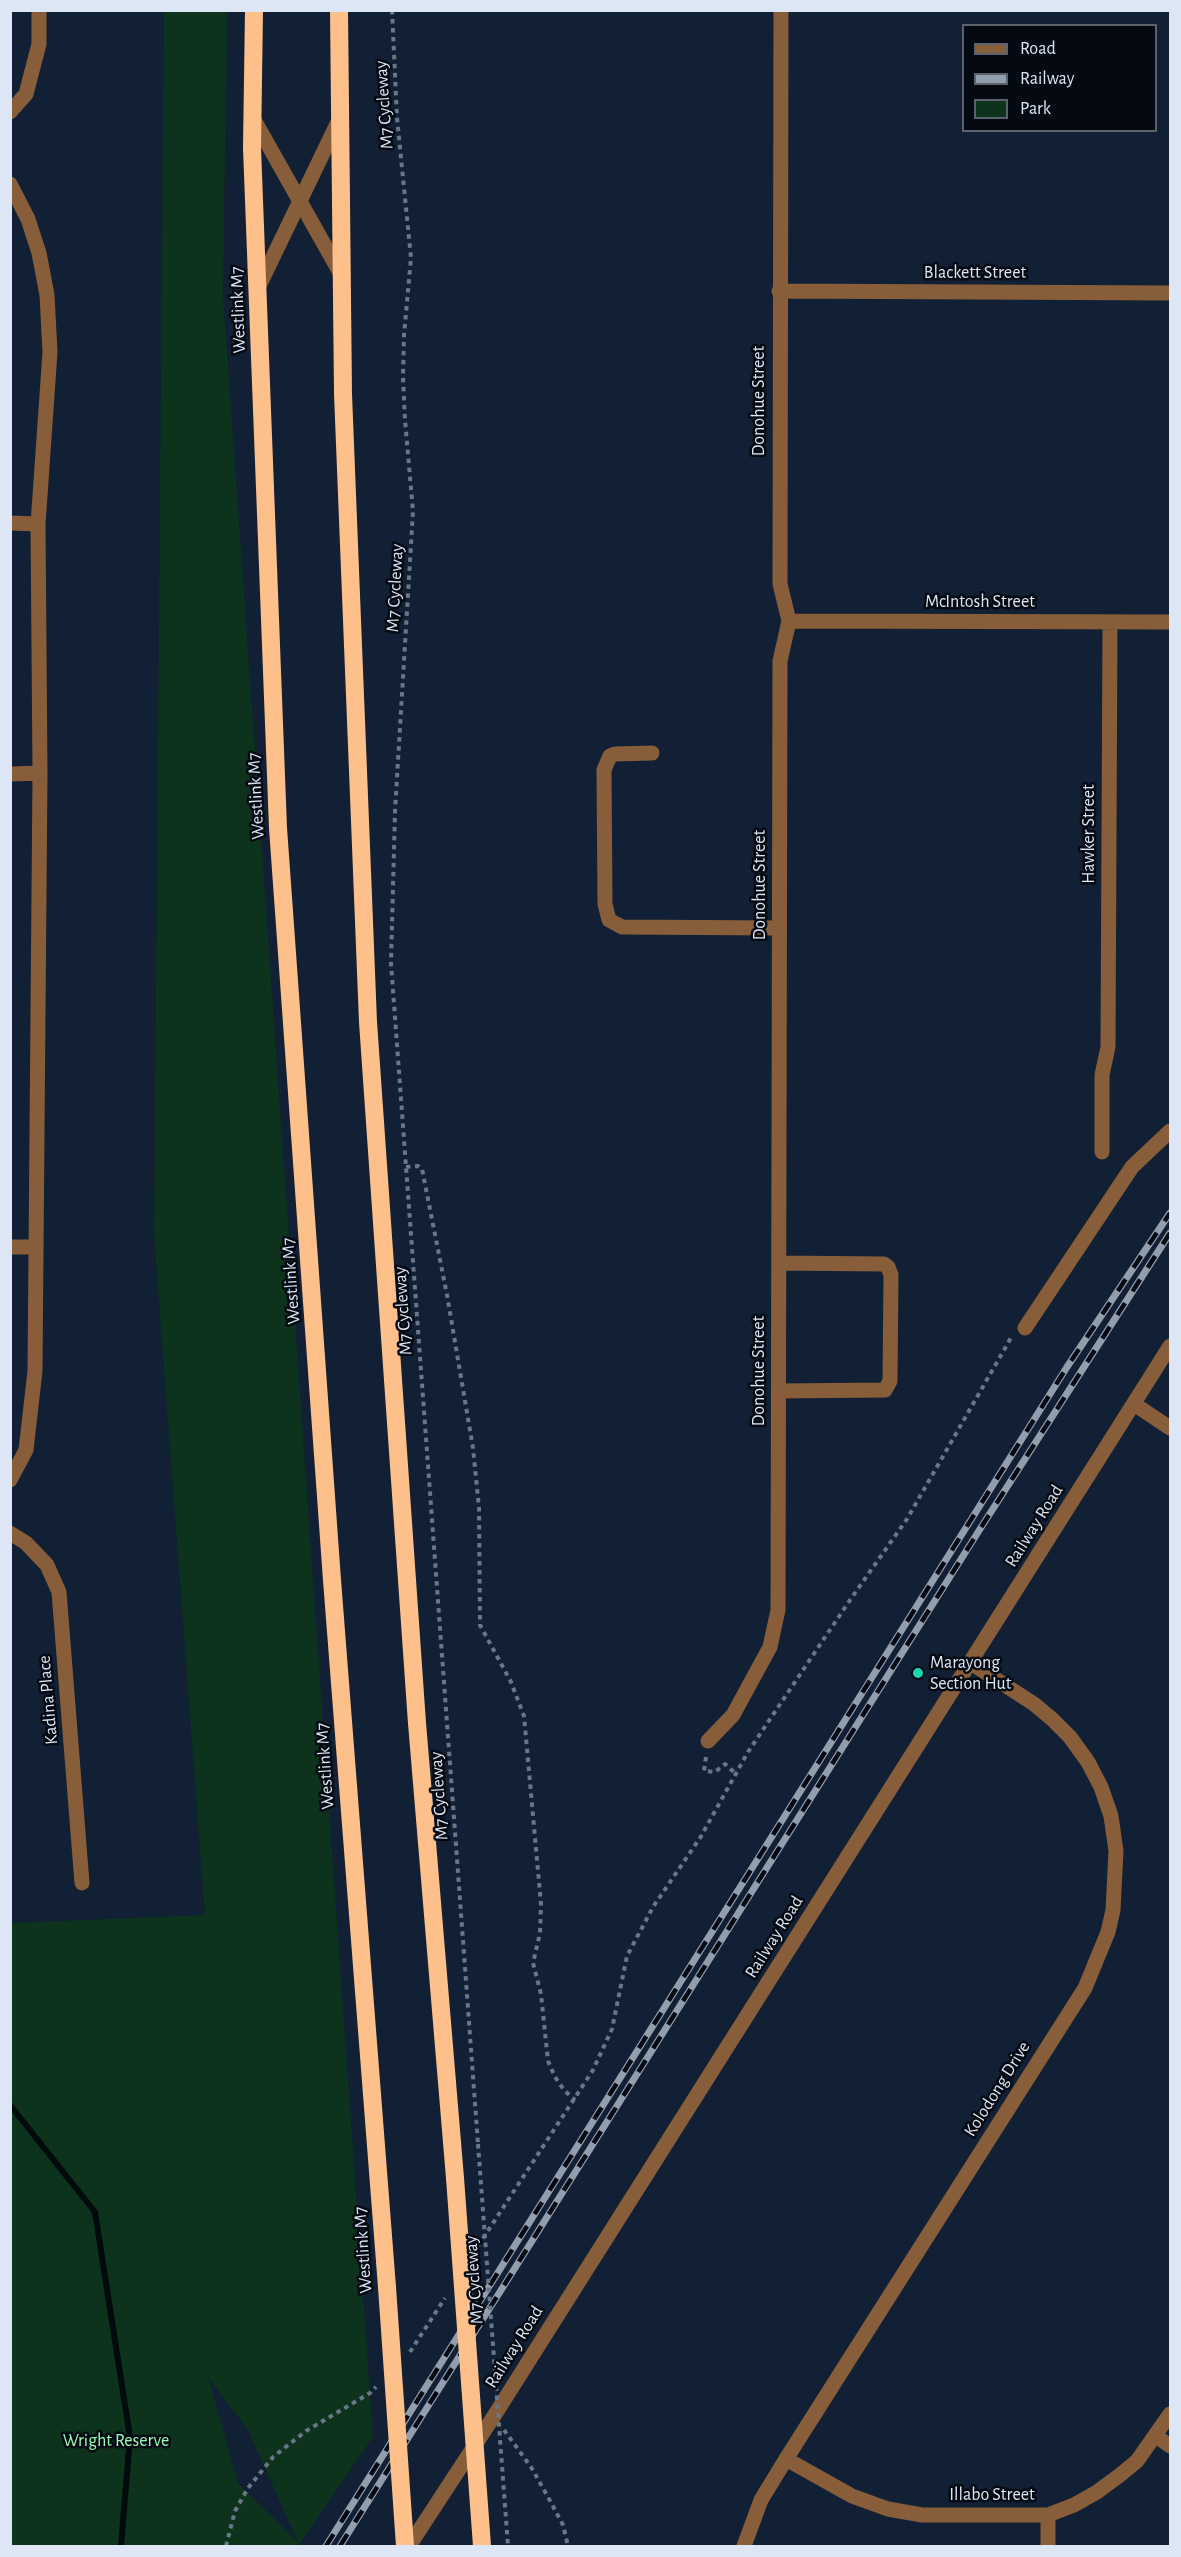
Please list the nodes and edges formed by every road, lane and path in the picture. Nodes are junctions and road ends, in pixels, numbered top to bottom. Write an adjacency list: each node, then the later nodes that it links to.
1 (39, 10): 6 (street)
2 (254, 10): 7 (highway, Westlink M7)
3 (339, 10): 8 (highway)
4 (392, 10): 26 (path, M7 Cycleway)
5 (781, 10): 13 (street, Donohue Street)
6 (10, 112)
7 (253, 118): 10 (street); 12 (highway, Westlink M7)
8 (340, 118): 10 (street); 11 (highway)
9 (10, 184): 16 (street)
10 (300, 202): 11 (street); 12 (street)
11 (342, 276): 48 (highway, bridge)
12 (258, 288): 47 (highway, Westlink M7, bridge)
13 (779, 291): 14 (street, Blackett Street); 17 (street, Donohue Street)
14 (1170, 293)
15 (10, 523): 16 (street)
16 (38, 524): 21 (street)
17 (789, 621): 18 (street, McIntosh Street); 23 (street, Donohue Street)
18 (1110, 622): 19 (street, McIntosh Street); 25 (street, Hawker Street)
19 (1170, 622)
20 (652, 753): 23 (street)
21 (40, 773): 22 (street); 28 (street)
22 (10, 774)
23 (779, 928): 29 (street, Donohue Street)
24 (1166, 1136): 30 (street)
25 (1102, 1152)
26 (406, 1167): 39 (path); 49 (path, M7 Cycleway, bridge)
27 (10, 1247): 28 (street)
28 (35, 1248): 35 (street)
29 (779, 1263): 32 (street, Donohue Street); 32 (street)
30 (1019, 1330): 39 (path)
31 (1170, 1346): 33 (street, Railway Road)
32 (779, 1391): 38 (street, Donohue Street)
33 (1134, 1404): 34 (street); 37 (street, Railway Road)
34 (1170, 1428)
35 (10, 1480)
36 (10, 1533): 40 (street, Kadina Place)
37 (971, 1663): 42 (street, Railway Road); 45 (street, Kolodong Drive)
38 (708, 1741): 39 (path)
39 (736, 1774)
40 (82, 1883)
41 (1170, 2414): 43 (street, Illabo Street)
42 (494, 2416): 47 (street, Railway Road); 50 (path)
43 (1156, 2436): 44 (street); 46 (street, Illabo Street)
44 (1170, 2446)
45 (786, 2458): 46 (street, Illabo Street); 51 (street, Kolodong Drive)
46 (1048, 2515): 52 (street)
47 (407, 2547)
48 (482, 2547)
49 (508, 2547)
50 (568, 2547)
51 (744, 2547)
52 (1048, 2547)

